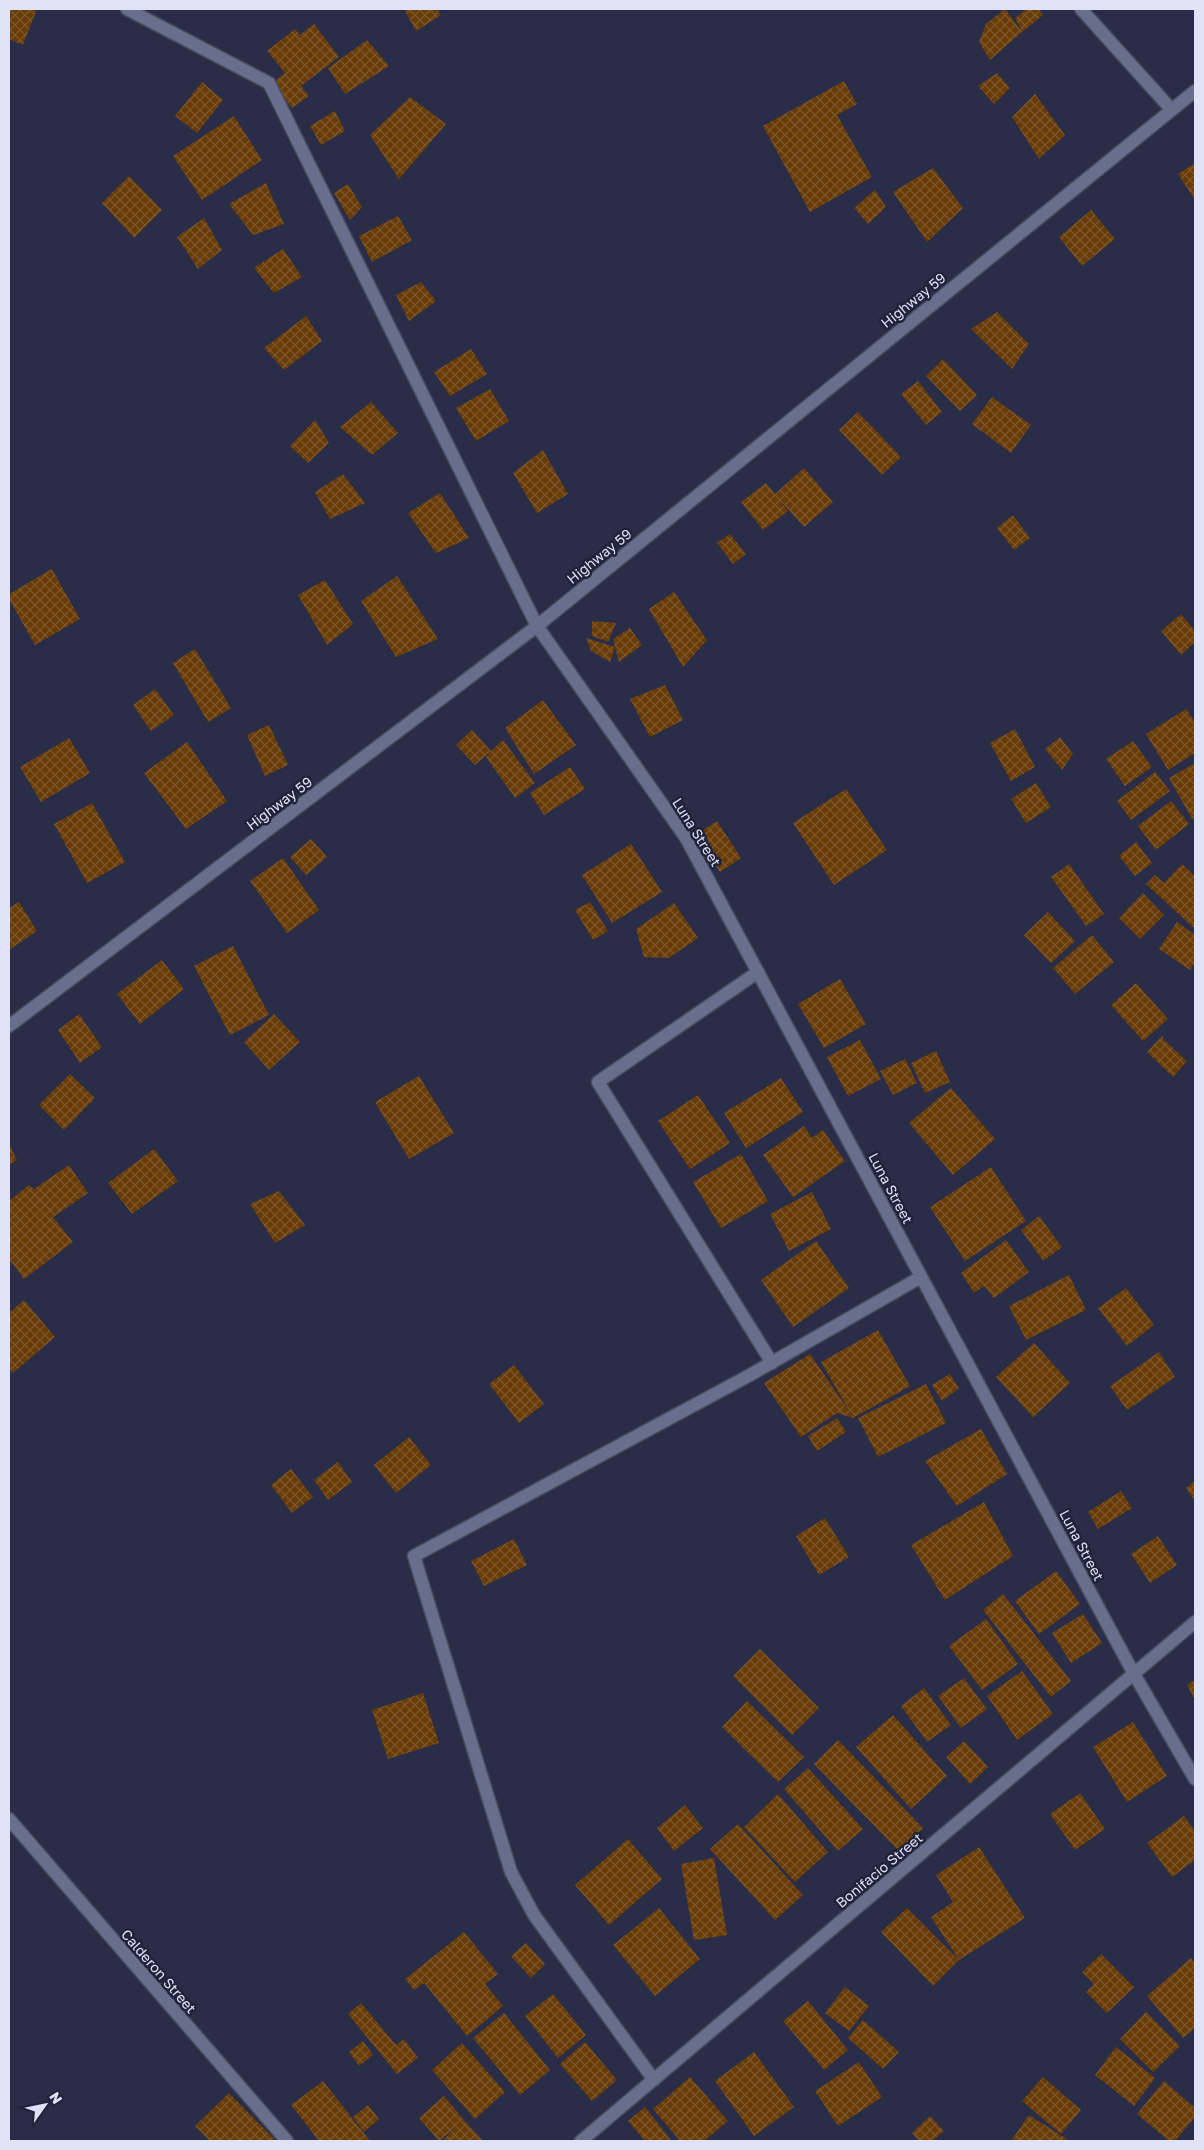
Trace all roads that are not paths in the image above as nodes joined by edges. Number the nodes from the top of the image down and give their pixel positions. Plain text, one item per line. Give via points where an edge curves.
1 (127, 9) edge
2 (1081, 9) edge
3 (1195, 91) edge
4 (1171, 109) junction
5 (537, 626) junction
6 (758, 972) junction
7 (9, 1026) edge
8 (921, 1277) junction
9 (772, 1362) junction
10 (1195, 1622) edge
11 (1134, 1674) junction
12 (1195, 1779) edge
13 (9, 1819) edge
14 (654, 2080) junction
15 (287, 2141) edge
16 (581, 2141) edge

1 - 5 street, Luna Street via 269,83
2 - 4 street
3 - 4 street, Highway 59
4 - 5 street, Highway 59
5 - 6 street, Luna Street via 686,838
5 - 7 street, Highway 59
6 - 8 street, Luna Street
6 - 9 street via 598,1082
8 - 9 street
8 - 11 street, Luna Street
9 - 14 street via 414,1556 512,1872 534,1915
10 - 11 street, Bonifacio Street
11 - 12 street, Luna Street
11 - 14 street, Bonifacio Street
13 - 15 street, Calderon Street
14 - 16 street, Bonifacio Street

